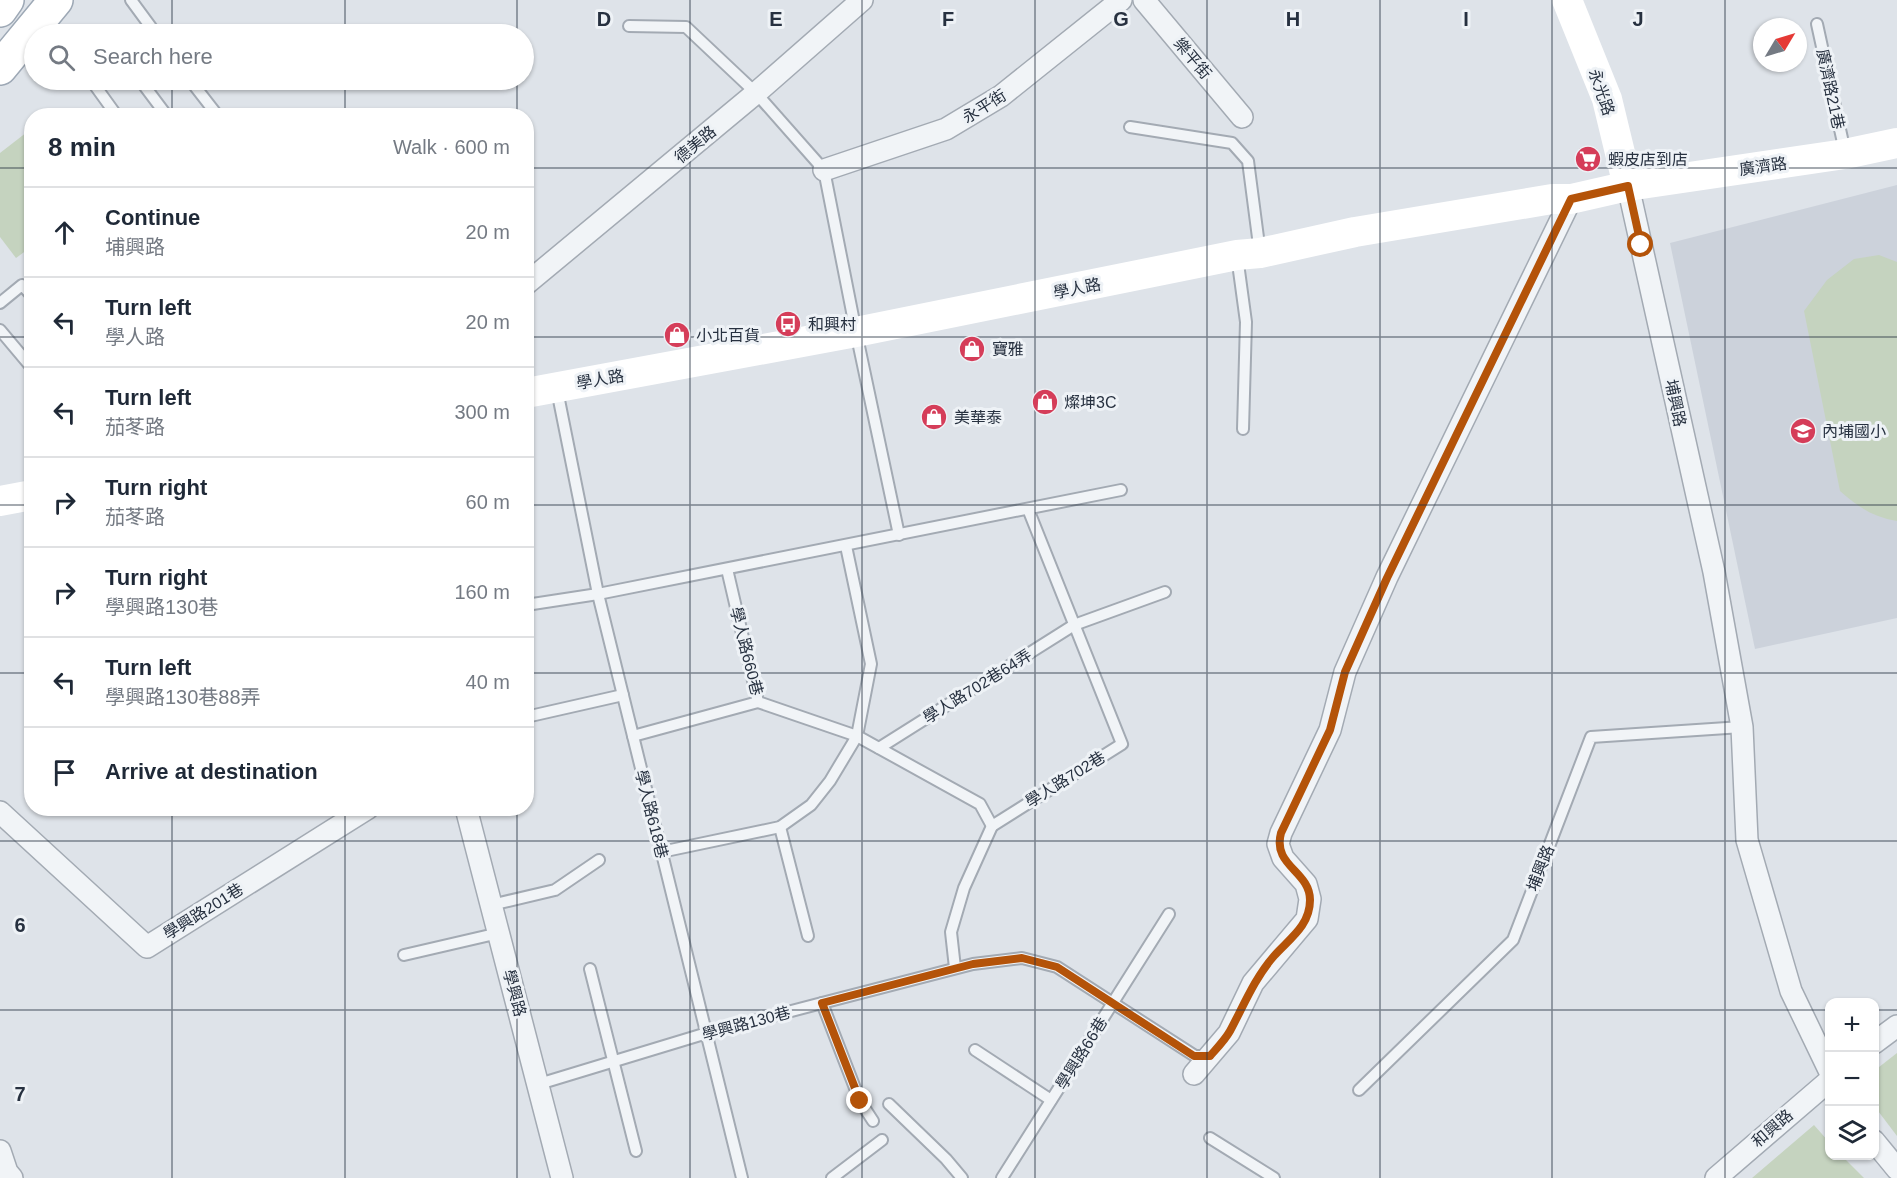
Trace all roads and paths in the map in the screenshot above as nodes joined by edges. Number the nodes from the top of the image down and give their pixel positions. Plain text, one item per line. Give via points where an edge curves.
1 (7, 0) edge
2 (56, 0) edge
3 (131, 0) edge
4 (862, 0) edge
5 (1121, 0) edge
6 (1144, 0) edge
7 (1567, 0) edge
8 (0, 9) edge
9 (36, 24) edge
10 (147, 24) edge
11 (1817, 24) dead end
12 (629, 26) dead end
13 (24, 39) edge
14 (0, 68) edge
15 (98, 90) edge
16 (148, 90) edge
17 (198, 90) edge
18 (756, 93) junction
19 (111, 108) edge
20 (161, 108) edge
21 (212, 108) edge
22 (1242, 117) dead end
23 (1130, 127) dead end
24 (1897, 142) edge
25 (1845, 154) junction
26 (824, 170) junction
27 (1628, 186) junction
28 (1571, 199) junction
29 (1249, 254) junction
30 (534, 277) edge
31 (24, 284) edge
32 (0, 303) edge
33 (0, 330) edge
34 (856, 332) junction
35 (24, 358) edge
36 (556, 387) junction
37 (534, 391) edge
38 (1243, 429) dead end
39 (1121, 490) dead end
40 (24, 496) edge
41 (0, 501) edge
42 (1028, 509) junction
43 (899, 535) junction
44 (846, 546) junction
45 (727, 569) junction
46 (1165, 592) dead end
47 (598, 594) junction
48 (534, 604) edge
49 (1074, 625) junction
50 (623, 695) junction
51 (758, 702) junction
52 (534, 715) edge
53 (1742, 726) junction
54 (633, 736) junction
55 (857, 736) junction
56 (879, 748) junction
57 (0, 812) edge
58 (355, 816) edge
59 (468, 816) edge
60 (992, 826) junction
61 (780, 827) junction
62 (661, 852) junction
63 (599, 860) dead end
64 (491, 905) junction
65 (1169, 914) dead end
66 (499, 933) junction
67 (808, 936) dead end
68 (404, 955) dead end
69 (956, 968) junction
70 (590, 969) dead end
71 (822, 1003) junction
72 (1113, 1003) junction
73 (1897, 1026) edge
74 (707, 1033) junction
75 (1879, 1040) edge
76 (975, 1050) dead end
77 (1210, 1056) junction
78 (613, 1061) junction
79 (1825, 1062) edge
80 (1194, 1074) dead end
81 (539, 1084) junction
82 (1825, 1084) edge
83 (1359, 1090) dead end
84 (1051, 1100) junction
85 (889, 1104) dead end
86 (873, 1121) dead end
87 (1210, 1138) dead end
88 (882, 1140) dead end
89 (1879, 1146) edge
90 (636, 1151) dead end
91 (0, 1152) edge
92 (1897, 1169) edge
93 (12, 1178) edge
94 (562, 1178) edge
95 (742, 1178) edge
96 (832, 1178) edge
97 (962, 1178) edge
98 (1002, 1178) edge
99 (1274, 1178) edge
100 (1716, 1178) edge

1 - 8 main road
2 - 9 main road
3 - 10 lane
4 - 18 street, 德美路
5 - 26 street, 永平街 via 1001,96 946,129
6 - 22 street, 樂平街
7 - 27 main road, 永光路 via 1607,99
11 - 25 lane, 廣濟路21巷
12 - 18 lane via 686,27
13 - 14 main road
15 - 19 lane
16 - 20 lane
17 - 21 lane
18 - 26 lane
18 - 30 street, 德美路
23 - 29 lane via 1232,142 1248,161
24 - 25 main road, 廣濟路
25 - 27 main road, 廣濟路
26 - 34 lane
27 - 28 main road, 學人路
27 - 53 street, 埔興路 via 1714,572
28 - 29 main road, 學人路 via 1355,232
28 - 77 street via 1387,578 1345,672 1330,730 1281,833 1278,844 1282,858 1306,884 1310,899 1307,919 1253,983 1229,1033
29 - 34 main road, 學人路
29 - 38 lane
31 - 32 lane
33 - 35 lane
34 - 36 main road, 學人路
34 - 43 lane
36 - 37 main road, 學人路
36 - 47 lane, 學人路618巷
39 - 42 lane
40 - 41 main road
42 - 43 lane
42 - 49 lane, 學人路702巷
43 - 44 lane
44 - 45 lane
44 - 55 lane via 871,664
45 - 47 lane
45 - 51 lane, 學人路660巷
46 - 49 lane
47 - 48 lane
47 - 50 lane, 學人路618巷
49 - 56 lane, 學人路702巷64弄
49 - 60 lane, 學人路702巷 via 1122,744
50 - 52 lane
50 - 54 lane, 學人路618巷
51 - 54 lane
51 - 55 lane, 學人路660巷
53 - 79 street, 埔興路 via 1747,840 1791,991
53 - 83 lane, 埔興路 via 1591,737 1513,940
54 - 62 lane, 學人路618巷
55 - 56 lane, 學人路660巷
55 - 61 lane via 811,805
56 - 60 lane, 學人路660巷 via 980,804
57 - 58 street, 學興路201巷 via 147,947
59 - 64 street, 學興路
60 - 69 lane via 964,888 951,932
61 - 62 lane
61 - 67 lane
62 - 74 lane, 學人路618巷
63 - 64 lane via 555,891
64 - 66 street, 學興路
65 - 72 lane, 學興路66巷
66 - 68 lane
66 - 81 street, 學興路
69 - 71 lane, 學興路130巷
69 - 72 lane, 學興路130巷 via 1022,958 1057,967
70 - 78 lane
71 - 74 lane, 學興路130巷
71 - 86 lane via 860,1101
72 - 77 lane, 學興路130巷 via 1194,1056
72 - 84 lane, 學興路66巷
73 - 75 street
74 - 78 lane, 學興路130巷
74 - 95 lane, 學人路618巷
76 - 84 lane, 學興路66巷
77 - 80 street
78 - 81 lane, 學興路130巷
78 - 90 lane
81 - 94 street, 學興路
82 - 100 street, 和興路
84 - 98 lane, 學興路66巷
85 - 97 lane
87 - 99 lane
88 - 96 lane
89 - 92 street
91 - 93 street

